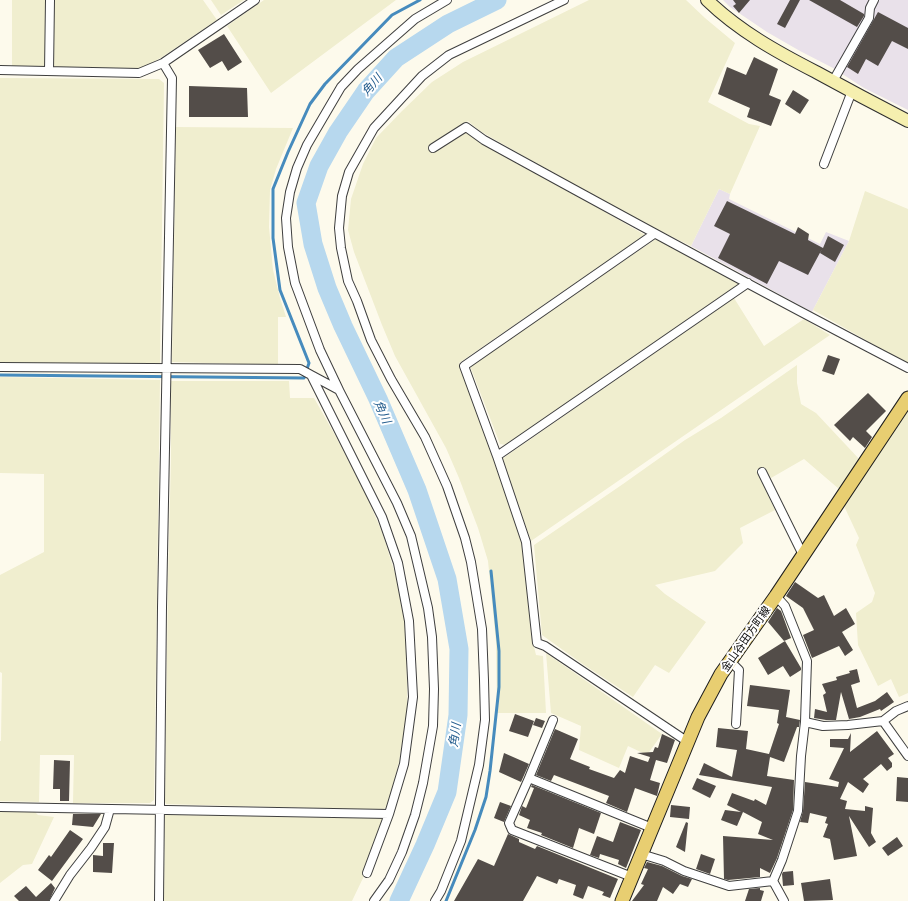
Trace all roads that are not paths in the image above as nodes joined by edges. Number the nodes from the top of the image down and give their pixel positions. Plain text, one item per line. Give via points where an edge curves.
1 (50, 0) edge
2 (255, 0) edge
3 (447, 0) edge
4 (564, 0) edge
5 (707, 0) edge
6 (874, 0) edge
7 (163, 63) junction
8 (0, 70) edge
9 (49, 71) junction
10 (833, 81) junction
11 (852, 92) junction
12 (908, 121) edge
13 (433, 148) dead end
14 (824, 164) dead end
15 (654, 234) junction
16 (748, 283) junction
17 (0, 367) edge
18 (166, 367) junction
19 (908, 368) edge
20 (311, 375) junction
21 (339, 390) junction
22 (908, 398) edge
23 (497, 456) junction
24 (762, 472) dead end
25 (803, 555) junction
26 (776, 596) junction
27 (730, 661) junction
28 (908, 706) edge
29 (553, 720) dead end
30 (883, 720) junction
31 (805, 722) junction
32 (736, 724) dead end
33 (688, 742) junction
34 (908, 756) edge
35 (529, 778) junction
36 (0, 807) edge
37 (110, 808) junction
38 (159, 810) junction
39 (390, 814) junction
40 (652, 828) junction
41 (641, 854) junction
42 (367, 873) dead end
43 (632, 877) junction
44 (773, 881) junction
45 (54, 901) edge
46 (159, 901) edge
47 (374, 901) edge
48 (435, 901) edge
49 (622, 901) edge
50 (784, 901) edge

1 - 9 street
2 - 7 street
3 - 21 street via 415,19 341,87 307,145 290,192 286,218 295,283 320,350
4 - 48 street via 449,55 422,76 374,128 349,172 342,196 339,228 348,280 371,340 425,437 447,486 468,550 482,629 485,720 479,766 461,840
5 - 10 street via 746,33
6 - 10 street via 869,18
7 - 9 street via 139,73
7 - 18 street via 172,78
8 - 9 street
10 - 11 street
11 - 12 street
11 - 14 street
13 - 15 street via 466,127 484,140
15 - 16 street
15 - 23 street via 464,366
16 - 19 street
16 - 23 street
17 - 18 street
18 - 20 street via 300,369
18 - 38 street
20 - 21 street
20 - 39 street via 382,517 398,563 409,621 412,696 404,764
21 - 47 street via 397,503 411,536 432,637 433,726 423,783 402,852 389,880
22 - 25 main road, 金山谷田方町線
23 - 33 street via 526,542 537,643
24 - 25 street
25 - 26 main road, 金山谷田方町線
26 - 27 main road, 金山谷田方町線
26 - 31 street via 785,606 807,661
27 - 32 street via 739,670
27 - 33 main road, 金山谷田方町線 via 698,717
28 - 30 street
29 - 35 street
30 - 31 street via 823,726
30 - 34 street
31 - 44 street via 798,811
33 - 40 main road, 金山谷田方町線
35 - 40 street
35 - 43 street via 509,823 512,830
36 - 37 street
37 - 38 street
37 - 45 street via 105,827
38 - 39 street
38 - 46 street
39 - 42 street
40 - 41 main road, 金山谷田方町線
41 - 43 main road, 金山谷田方町線
41 - 44 street via 729,886
43 - 49 main road, 金山谷田方町線
44 - 50 street

